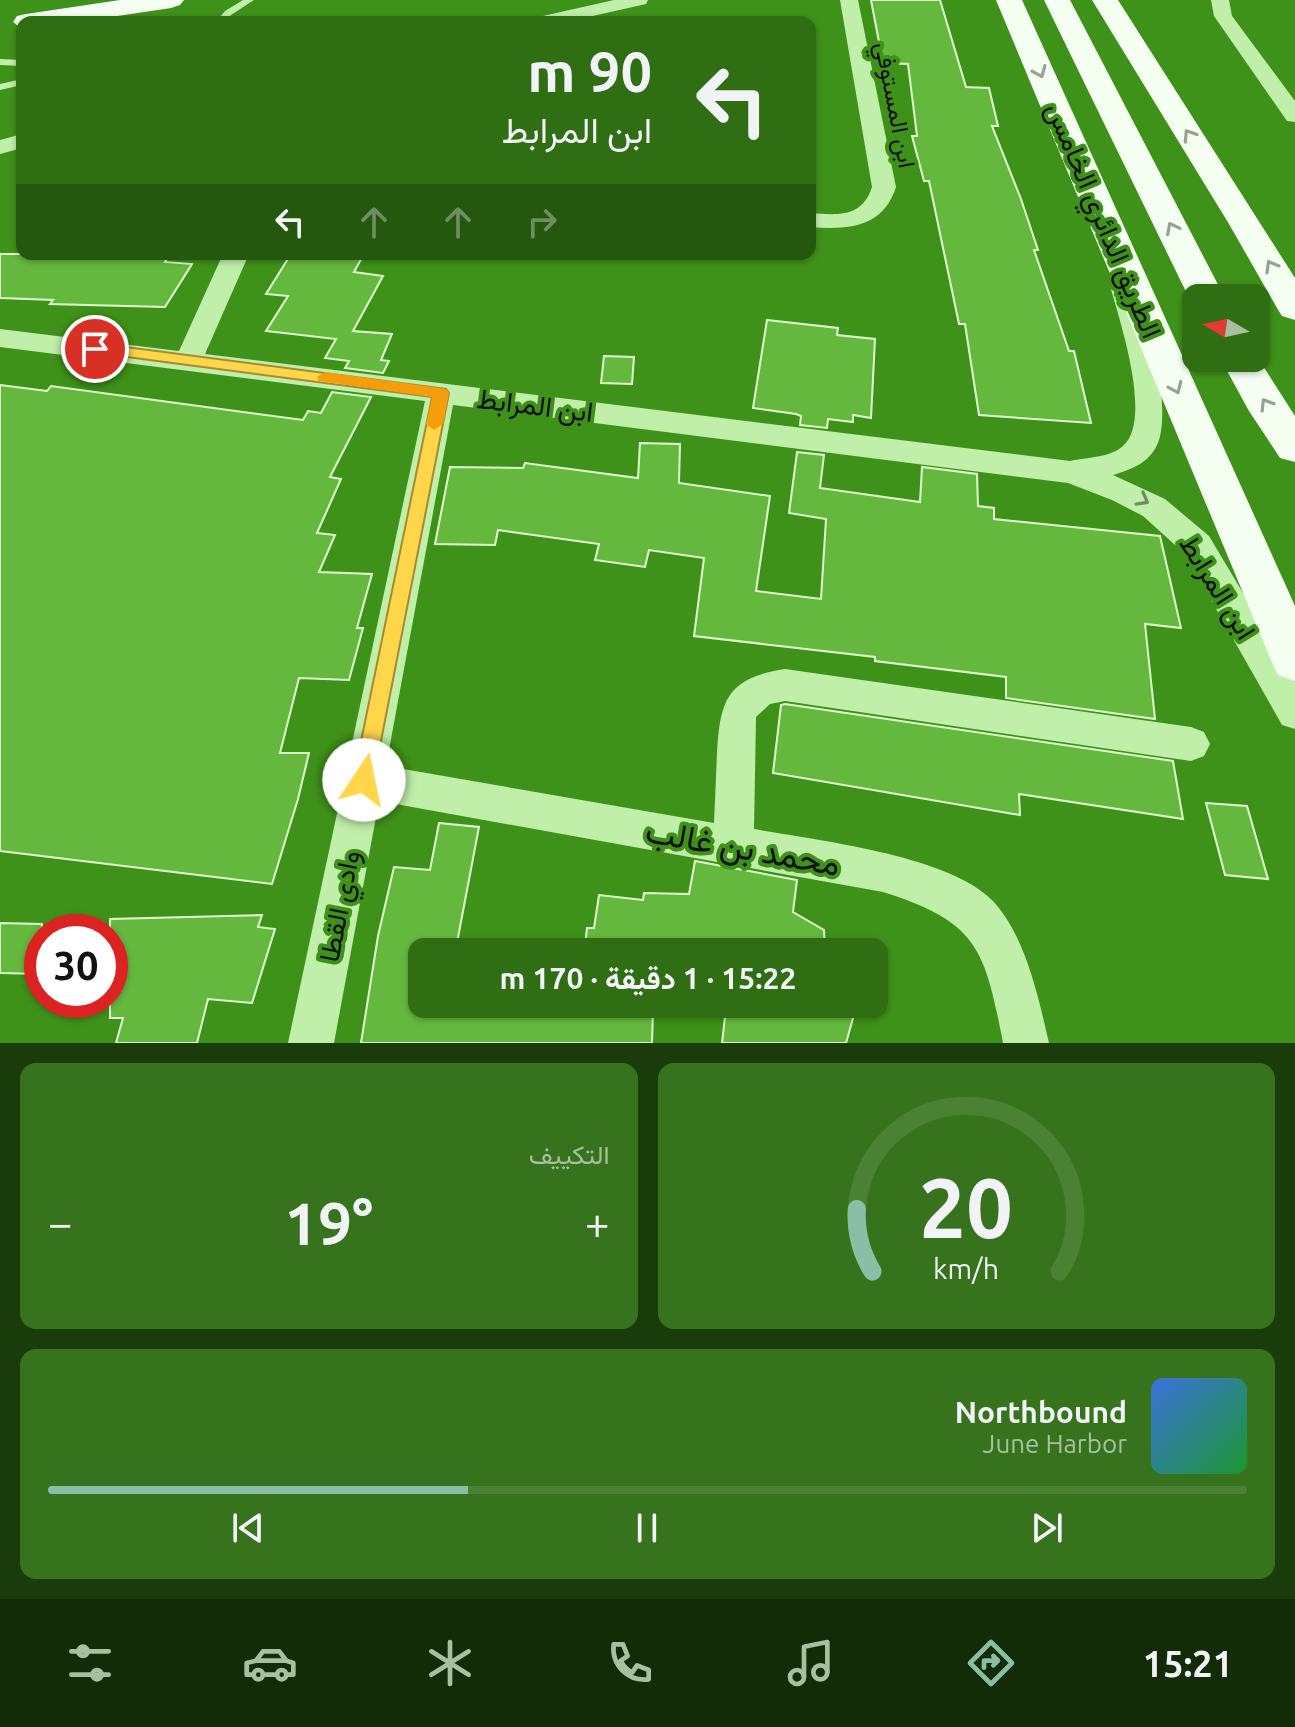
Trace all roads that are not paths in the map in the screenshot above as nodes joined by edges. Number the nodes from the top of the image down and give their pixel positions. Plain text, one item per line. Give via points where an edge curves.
1 (114, 0) edge
2 (171, 0) edge
3 (249, 0) edge
4 (639, 0) edge
5 (849, 0) edge
6 (1009, 0) edge
7 (1057, 0) edge
8 (1105, 0) edge
9 (1220, 0) edge
10 (14, 16) edge
11 (225, 16) edge
12 (602, 16) edge
13 (1295, 116) edge
14 (816, 220) edge
15 (1115, 247) junction
16 (233, 260) edge
17 (1200, 284) edge
18 (1295, 308) edge
19 (0, 338) edge
20 (189, 359) junction
21 (1247, 372) edge
22 (441, 393) junction
23 (1295, 447) edge
24 (1070, 472) junction
25 (1295, 660) edge
26 (1295, 713) edge
27 (1191, 744) dead end
28 (364, 780) junction
29 (733, 844) junction
30 (311, 1043) edge
31 (1026, 1043) edge

1 - 10 main road
2 - 10 main road
3 - 11 lane
4 - 12 street
5 - 14 street, ابن المستوفي via 884,187 881,202 869,216
6 -> 15 main road, الطريق الدائري الخامس
17 -> 7 main road
18 -> 8 main road
9 - 13 street via 1223,16
15 - 24 street, ابن المرابط via 1151,422 1147,439 1134,455
15 -> 25 main road, الطريق الدائري الخامس
16 - 20 street
19 - 20 street, ابن المرابط
20 - 22 street, ابن المرابط
23 -> 21 main road
22 - 24 street, ابن المرابط
22 - 28 street, وادي القطا
24 -> 26 street, ابن المرابط via 1135,495 1176,522 1197,545
27 - 29 street via 785,685 762,688 746,699 738,715
28 - 29 street, محمد بن غالب
28 - 30 street, وادي القطا
29 - 31 street, محمد بن غالب via 883,872 933,888 978,915 1008,971

